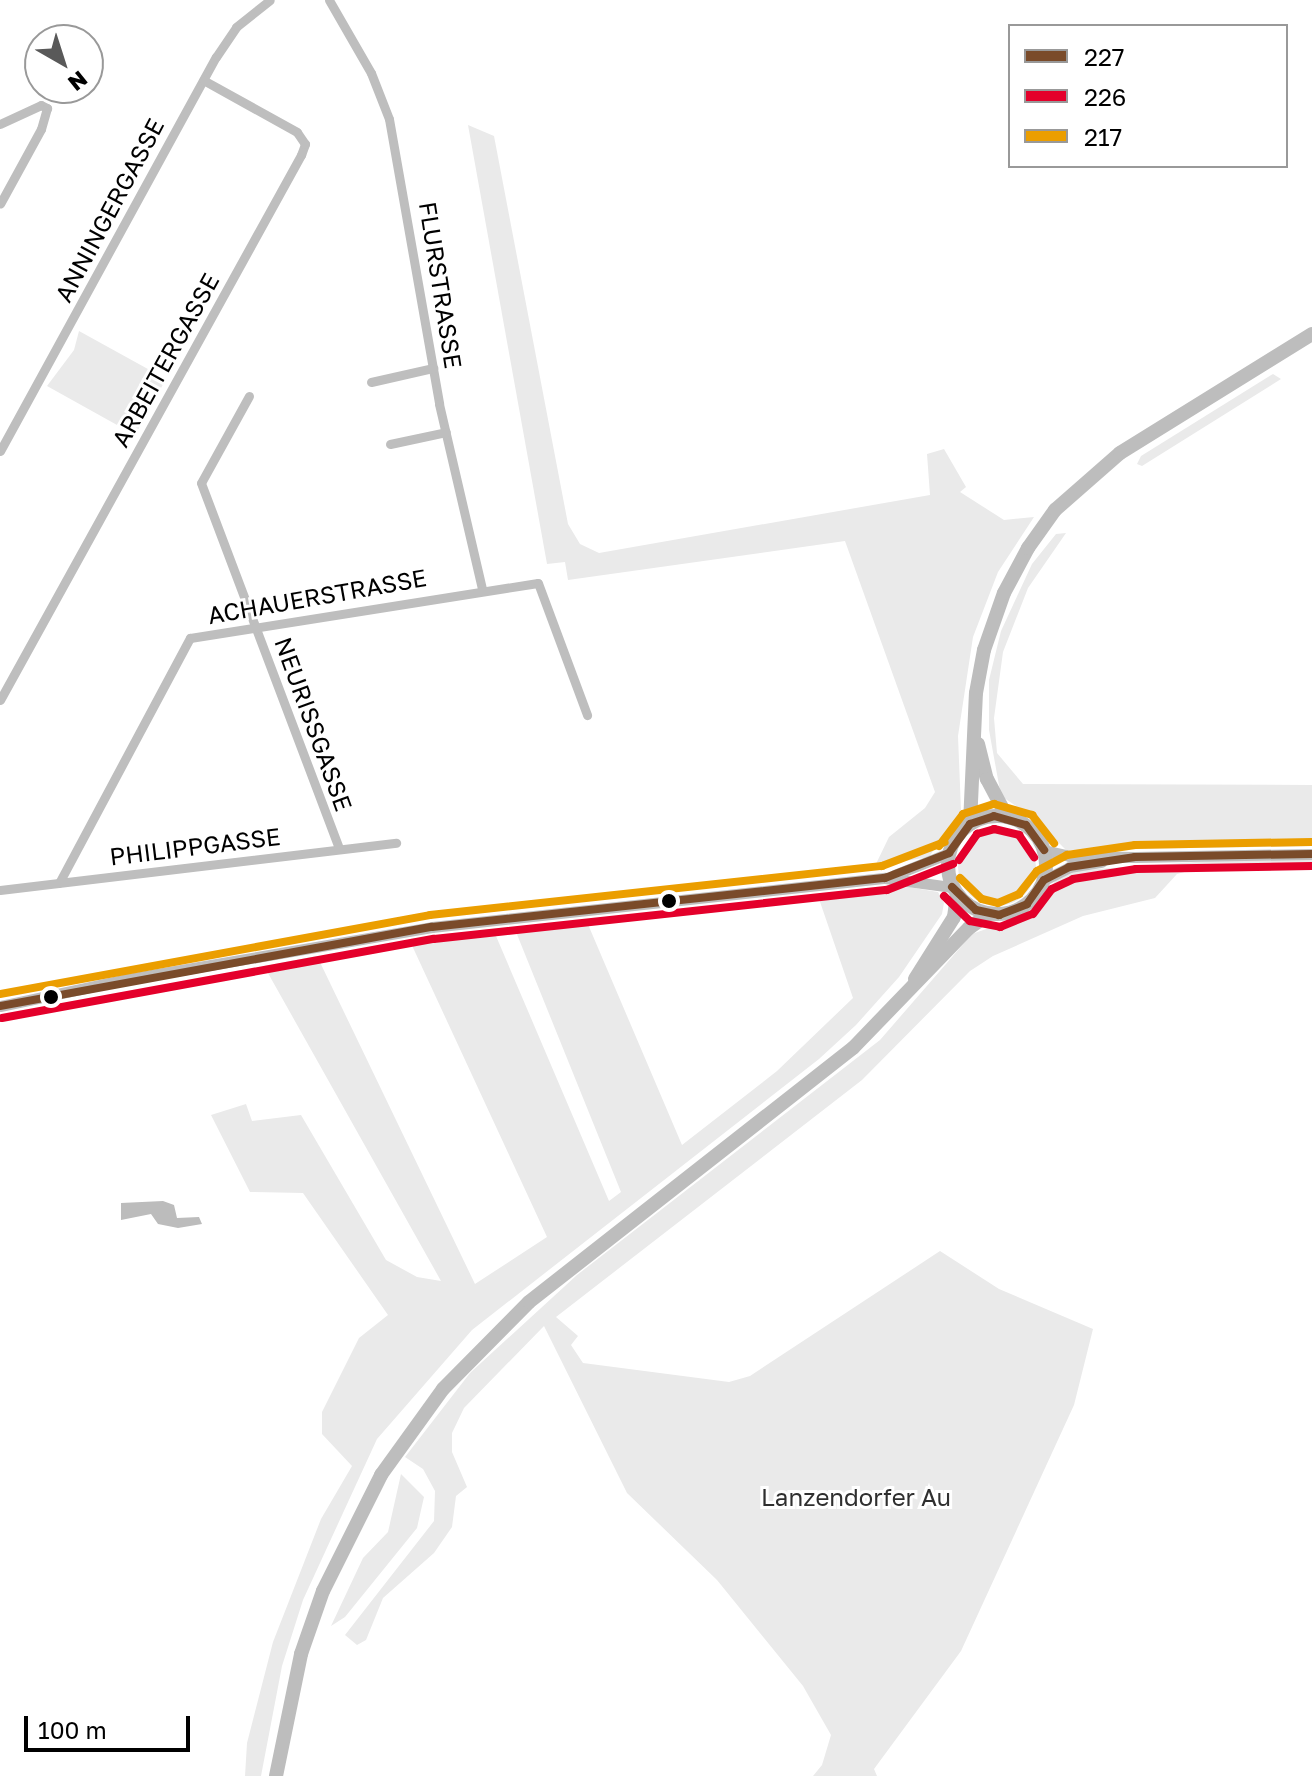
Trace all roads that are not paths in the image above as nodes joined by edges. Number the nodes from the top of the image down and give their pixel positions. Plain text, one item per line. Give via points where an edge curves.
1 (270, 0) edge
2 (329, 0) edge
3 (203, 80) junction
4 (0, 124) edge
5 (0, 204) edge
6 (1312, 334) edge
7 (433, 368) junction
8 (371, 382) dead end
9 (249, 396) dead end
10 (446, 432) junction
11 (390, 444) dead end
12 (0, 451) edge
13 (482, 589) junction
14 (256, 626) junction
15 (0, 700) edge
16 (587, 715) dead end
17 (975, 730) junction
18 (1007, 817) junction
19 (970, 824) junction
20 (396, 843) dead end
21 (339, 848) junction
22 (1044, 850) junction
23 (949, 853) junction
24 (1312, 854) edge
25 (1135, 857) junction
26 (885, 878) junction
27 (1044, 880) junction
28 (59, 883) junction
29 (0, 890) edge
30 (955, 891) junction
31 (989, 914) junction
32 (910, 989) junction
33 (0, 1006) edge
34 (276, 1776) edge

1 - 3 street, ANNINGERGASSE via 236,27
2 - 7 street, FLURSTRASSE via 365,61 389,119
3 - 12 street, ANNINGERGASSE
3 - 15 street, ARBEITERGASSE via 297,132 305,144
4 - 5 street via 41,105 47,116
6 - 17 main road via 1120,453 1055,510 1004,593 984,650
7 - 8 street
7 - 10 street, FLURSTRASSE
9 - 14 street, NEURISSGASSE via 201,483
10 - 11 street
10 - 13 street, FLURSTRASSE
13 - 14 street, ACHAUERSTRASSE
13 - 16 street, ACHAUERSTRASSE via 538,583
14 - 21 street, NEURISSGASSE
14 - 28 street, ACHAUERSTRASSE via 190,638
17 - 18 main road via 987,779
17 - 19 main road
18 - 19 main road
18 - 22 main road via 1034,832
19 - 23 main road
20 - 21 street, PHILIPPGASSE
21 - 28 street, PHILIPPGASSE
22 - 25 street via 1069,856
22 - 27 main road
23 - 26 street
23 - 30 main road
24 - 25 street
25 - 27 street via 1069,867
26 - 30 street
26 - 33 street via 432,927
27 - 31 main road via 1027,904 1009,913
28 - 29 street, PHILIPPGASSE
30 - 31 main road
30 - 32 main road via 954,917
31 - 32 main road
32 - 34 main road via 853,1048 529,1302 443,1389 381,1475 323,1591 301,1654

